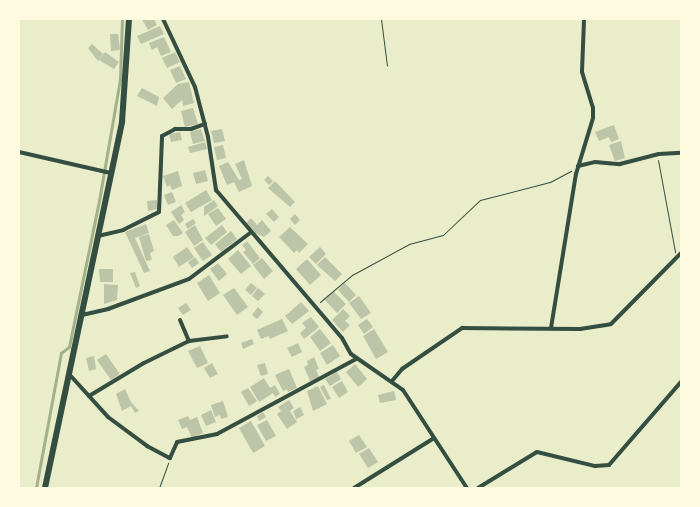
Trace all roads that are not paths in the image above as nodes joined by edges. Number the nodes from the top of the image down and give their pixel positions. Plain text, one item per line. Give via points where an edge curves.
1 (129, 19) edge
2 (163, 19) edge
3 (584, 19) edge
4 (206, 124) junction
5 (19, 152) edge
6 (681, 153) edge
7 (578, 168) junction
8 (111, 173) junction
9 (250, 233) junction
10 (98, 236) junction
11 (681, 253) edge
12 (82, 315) junction
13 (180, 320) dead end
14 (551, 328) junction
15 (227, 336) dead end
16 (189, 341) junction
17 (356, 359) junction
18 (69, 374) junction
19 (392, 381) junction
20 (681, 382) edge
21 (89, 396) junction
22 (434, 438) junction
23 (45, 488) edge
24 (354, 488) edge
25 (467, 488) edge
26 (478, 488) edge

1 - 8 main road via 126,90
2 - 4 street via 195,87
3 - 7 street via 582,72 593,114
4 - 9 street via 216,190
4 - 10 street via 191,129 175,129 162,136 159,212 123,230
5 - 8 street
6 - 7 street via 659,154 620,164 595,162
7 - 14 street
8 - 10 main road
9 - 12 street via 189,279 108,309
9 - 17 street via 316,306
10 - 12 main road
11 - 14 street via 615,322 597,328
12 - 18 main road
13 - 16 street
14 - 19 street via 456,330 402,369
15 - 16 street
16 - 21 street
17 - 19 street
17 - 21 street via 217,434 182,439 177,442 170,458 147,446 118,424
18 - 21 street
18 - 23 main road
19 - 22 street via 409,398
20 - 26 street via 609,465 596,466 537,452
22 - 24 street
22 - 25 street

